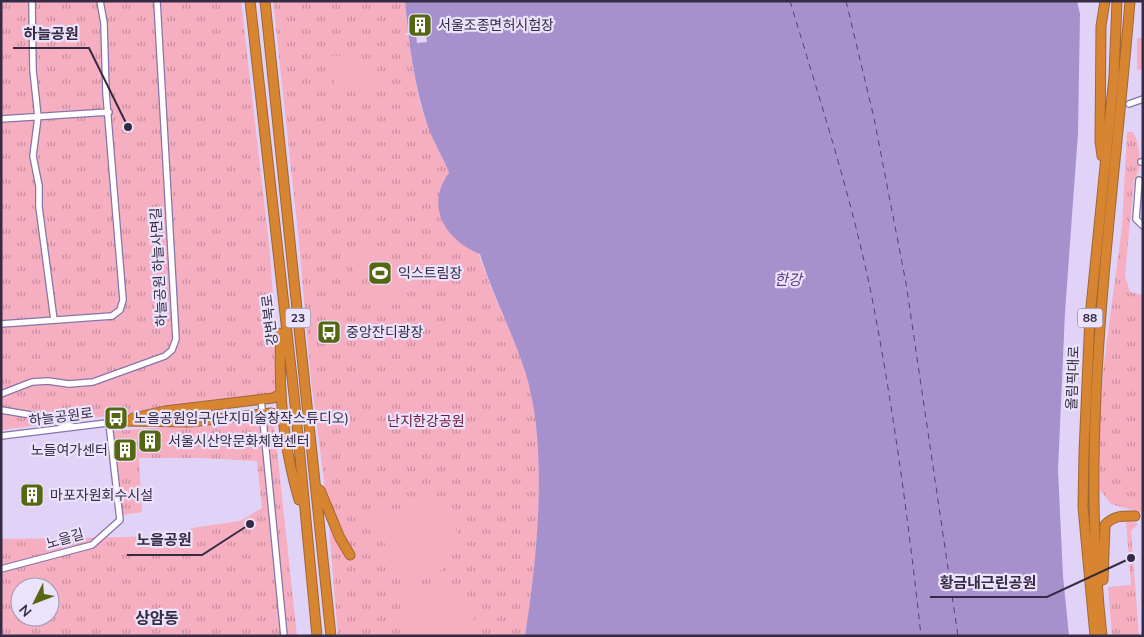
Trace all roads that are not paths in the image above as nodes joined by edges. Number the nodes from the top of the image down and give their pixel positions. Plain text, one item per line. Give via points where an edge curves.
1 (32, 1) edge
2 (100, 1) edge
3 (157, 1) edge
4 (1105, 1) edge
5 (1117, 1) edge
6 (266, 3) edge
7 (1130, 3) edge
8 (250, 4) edge
9 (1143, 99) edge
10 (1129, 104) dead end
11 (109, 112) junction
12 (38, 117) junction
13 (1, 119) edge
14 (1104, 169) junction
15 (1139, 180) dead end
16 (1143, 226) edge
17 (282, 310) junction
18 (54, 320) junction
19 (1, 324) edge
20 (1, 394) edge
21 (280, 394) junction
22 (261, 399) junction
23 (1, 410) edge
24 (163, 412) junction
25 (262, 414) junction
26 (123, 421) junction
27 (164, 422) junction
28 (283, 422) junction
29 (108, 423) junction
30 (76, 427) junction
31 (1, 436) edge
32 (315, 478) junction
33 (304, 516) junction
34 (1135, 516) dead end
35 (350, 556) dead end
36 (1, 569) edge
37 (1101, 622) junction
38 (284, 636) edge
39 (317, 636) edge
40 (332, 636) edge
41 (1095, 636) edge
42 (1102, 636) edge

1 - 12 street via 33,70
2 - 11 street
3 - 20 street, 하늘공원 하늘사면길 via 176,339 172,350 164,356 93,382 32,382
4 - 14 highway via 1100,141
5 - 14 highway, 올림픽대로 / 88 via 1114,76
6 - 32 highway, 강변북로 / 23
7 - 37 highway, 올림픽대로 / 88 via 1098,366 1094,447
8 - 17 highway, 강변북로 / 23
9 - 10 street
11 - 12 street
11 - 18 street via 123,300 120,310 112,316
12 - 13 street
12 - 18 street via 33,156
14 - 41 highway, 올림픽대로 / 88 via 1090,317 1083,507
15 - 16 street via 1136,219
17 - 21 highway
17 - 33 highway, 강변북로 / 23
18 - 19 street
21 - 22 highway
21 - 28 highway
22 - 24 highway
22 - 25 street
23 - 30 street
24 - 26 highway
24 - 27 highway
25 - 27 highway
25 - 28 highway via 278,416
25 - 38 street
26 - 27 highway
26 - 29 street, 하늘공원로
28 - 33 highway via 290,468
29 - 30 street, 하늘공원로
29 - 36 street, 노을길 via 120,520 92,545
30 - 31 street, 하늘공원로
32 - 35 highway
32 - 40 highway, 강변북로 / 23
33 - 39 highway, 강변북로 / 23
34 - 37 highway via 1114,518 1104,528
37 - 42 highway, 올림픽대로 / 88

